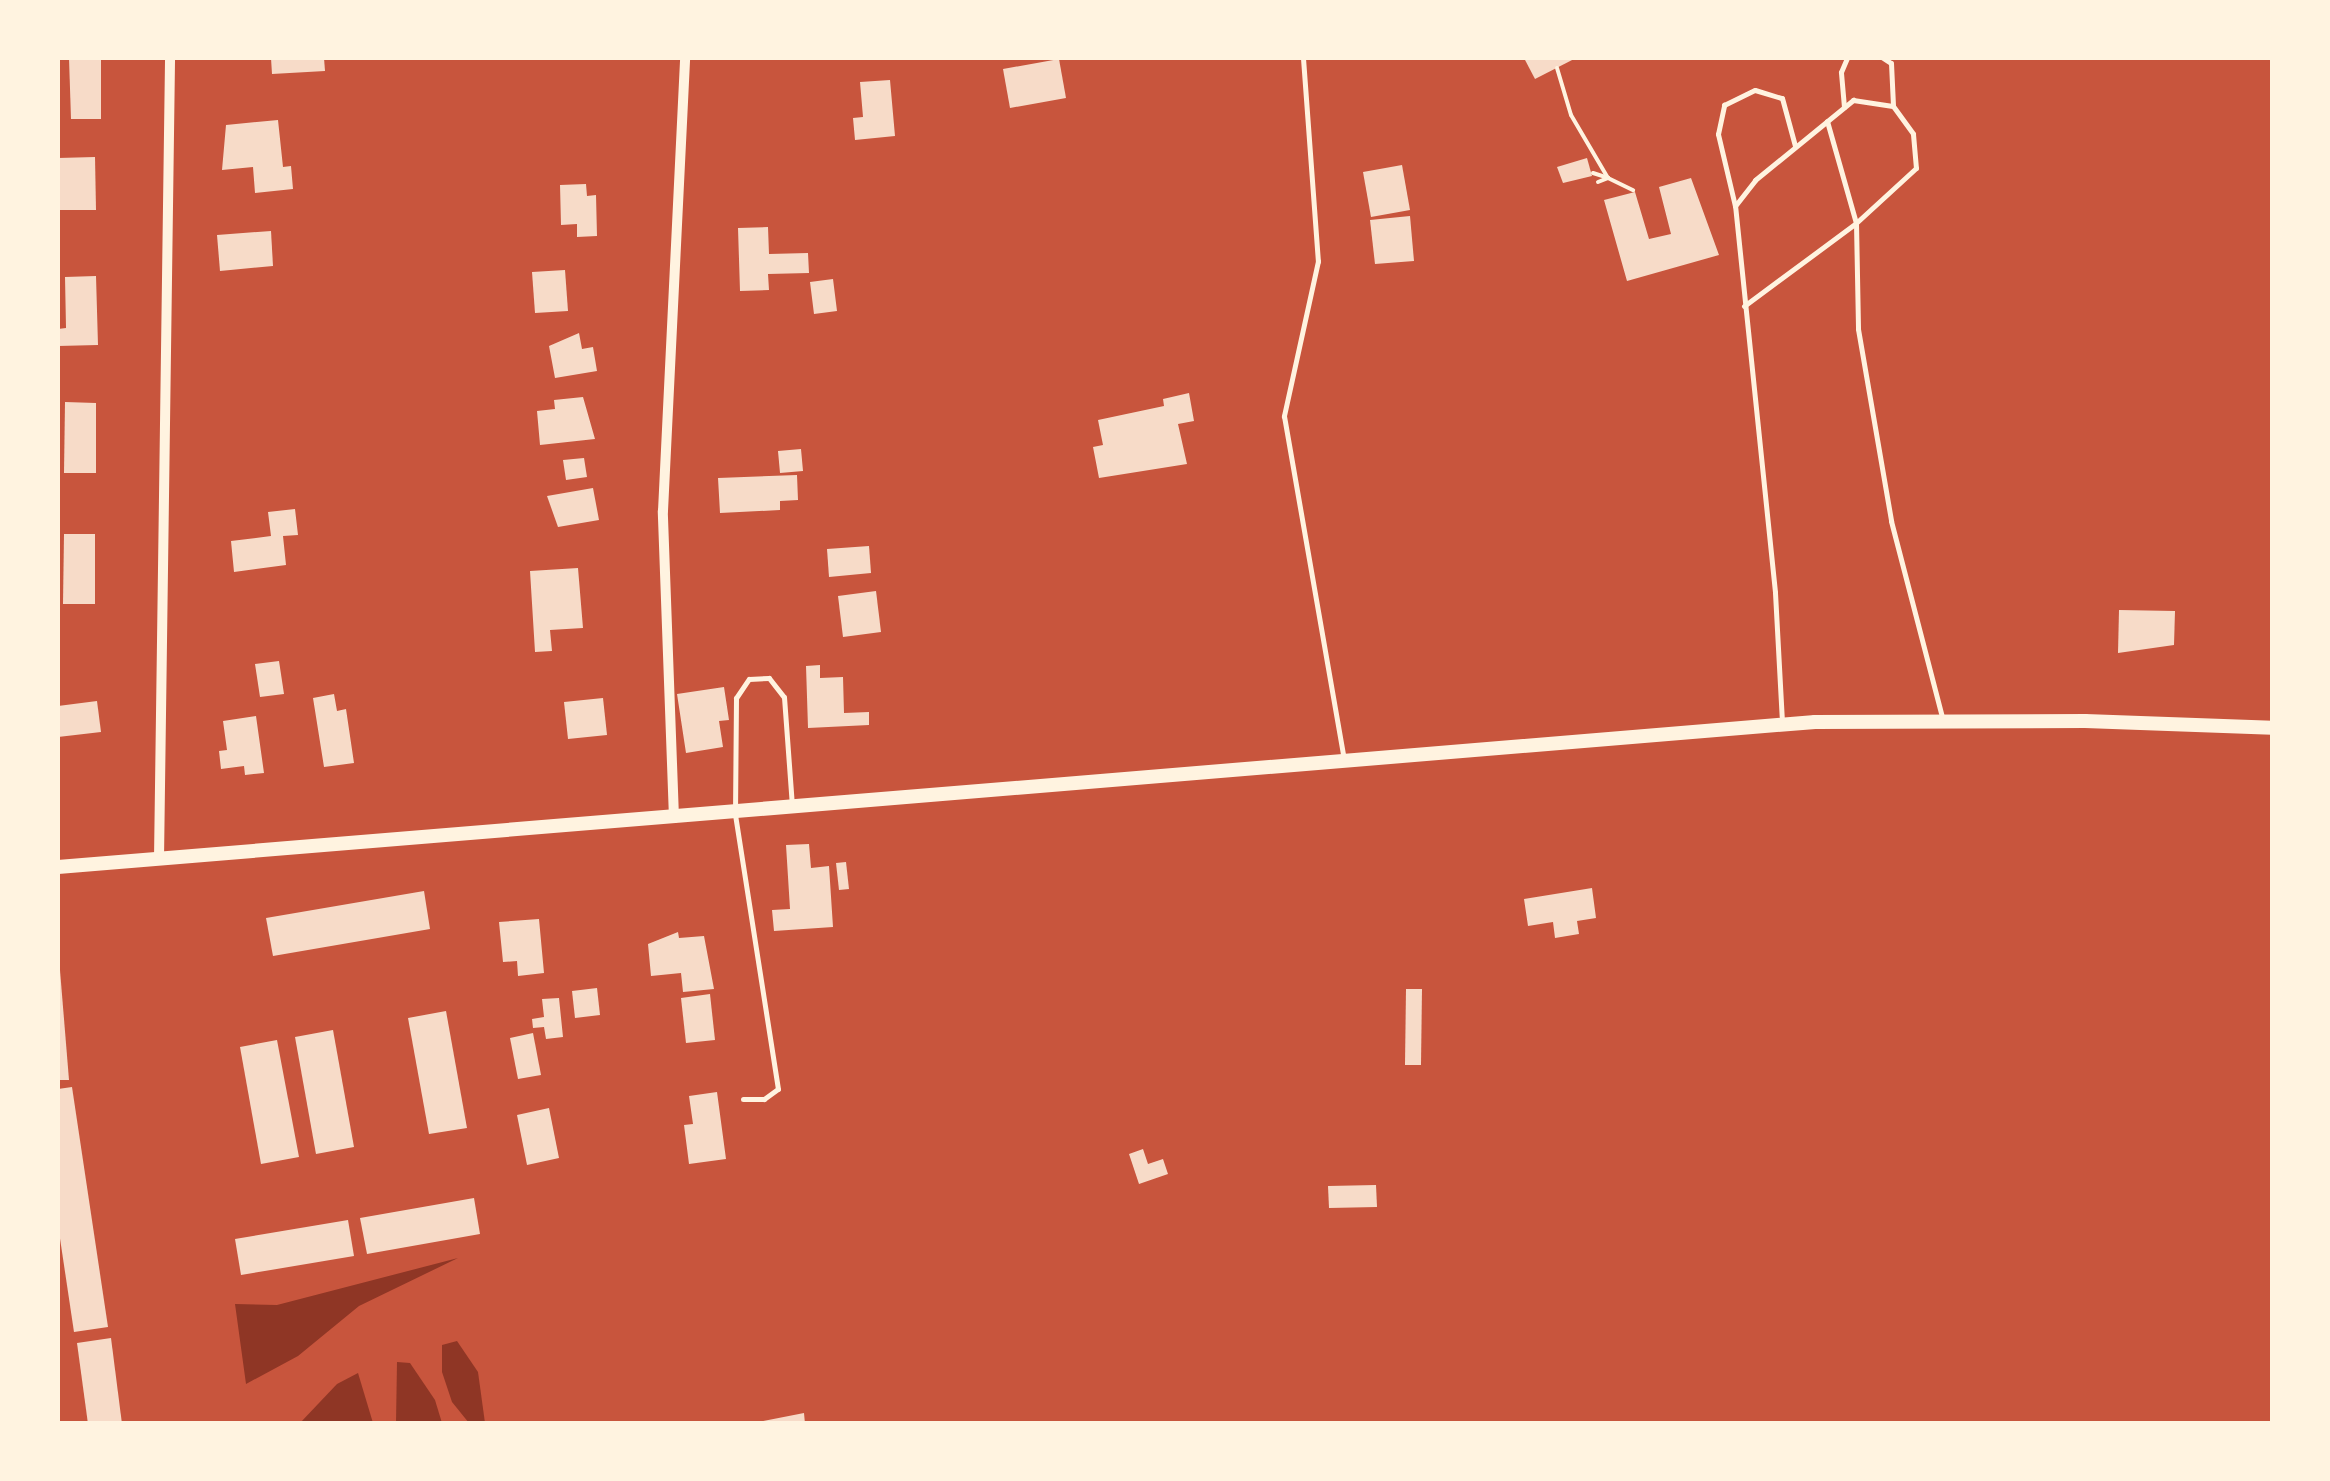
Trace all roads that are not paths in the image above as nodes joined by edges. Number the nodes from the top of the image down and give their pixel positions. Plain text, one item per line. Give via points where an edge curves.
1 (170, 58) edge
2 (685, 58) edge
3 (1303, 58) edge
4 (1847, 58) edge
5 (1883, 58) edge
6 (1893, 106) junction
7 (1844, 108) junction
8 (1826, 122) junction
9 (1796, 147) junction
10 (1735, 206) junction
11 (1856, 224) junction
12 (1744, 306) junction
13 (1943, 721) junction
14 (1782, 725) junction
15 (2272, 728) edge
16 (1345, 762) junction
17 (792, 808) junction
18 (735, 813) junction
19 (674, 818) junction
20 (159, 859) junction
21 (58, 868) edge
22 (742, 1100) dead end

1 - 20 street
2 - 19 street via 663,511
3 - 16 lane via 1318,261 1284,416
4 - 7 lane
5 - 6 lane via 1891,63
6 - 7 lane via 1853,100
6 - 11 lane via 1913,134 1916,168
7 - 8 lane
8 - 9 lane
8 - 11 lane
9 - 10 lane
9 - 10 lane via 1782,98 1755,90 1724,105 1718,134
10 - 12 lane
11 - 12 lane
11 - 13 lane via 1858,330 1891,521
12 - 14 lane via 1776,592
13 - 14 street
13 - 15 street
14 - 16 street
16 - 17 street
17 - 18 street
17 - 18 lane via 784,697 778,684 759,678 739,688 736,698
18 - 19 street
18 - 22 lane via 778,1089
19 - 20 street
20 - 21 street

